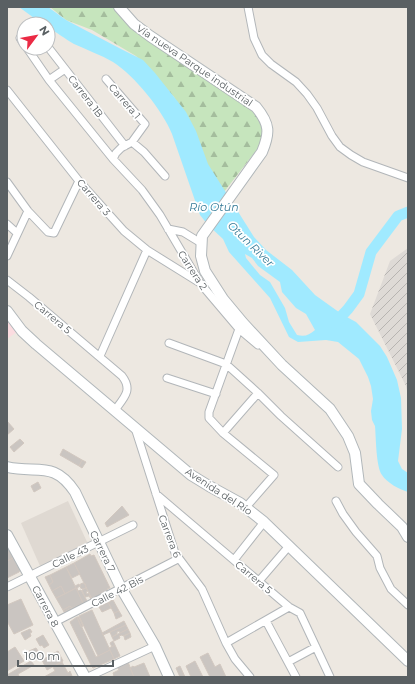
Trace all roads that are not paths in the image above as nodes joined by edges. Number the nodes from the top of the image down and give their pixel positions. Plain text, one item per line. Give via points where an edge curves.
1 (120, 7) edge
2 (248, 7) edge
3 (32, 56) edge
4 (55, 56) edge
5 (65, 69) junction
6 (106, 78) dead end
7 (49, 80) junction
8 (7, 90) edge
9 (132, 142) junction
10 (124, 146) junction
11 (113, 159) junction
12 (165, 176) dead end
13 (408, 178) edge
14 (79, 181) junction
15 (7, 182) edge
16 (28, 211) junction
17 (7, 224) edge
18 (168, 229) junction
19 (17, 233) junction
20 (202, 240) junction
21 (147, 250) junction
22 (7, 256) edge
23 (7, 280) edge
24 (200, 283) junction
25 (7, 311) edge
26 (239, 329) junction
27 (169, 343) dead end
28 (100, 356) junction
29 (226, 364) junction
30 (282, 365) junction
31 (167, 378) dead end
32 (258, 393) junction
33 (216, 394) junction
34 (115, 410) junction
35 (134, 426) junction
36 (223, 433) junction
37 (7, 467) edge
38 (338, 468) dead end
39 (156, 494) junction
40 (336, 501) dead end
41 (246, 507) junction
42 (264, 522) junction
43 (133, 525) dead end
44 (7, 535) edge
45 (408, 537) edge
46 (99, 542) junction
47 (289, 546) junction
48 (178, 559) junction
49 (234, 560) junction
50 (30, 575) junction
51 (259, 582) junction
52 (7, 587) edge
53 (121, 588) junction
54 (408, 605) edge
55 (289, 607) junction
56 (57, 621) junction
57 (266, 621) junction
58 (226, 643) junction
59 (155, 646) junction
60 (316, 647) junction
61 (408, 661) edge
62 (288, 662) junction
63 (85, 677) edge
64 (88, 677) edge
65 (169, 677) edge
66 (250, 677) edge
67 (296, 677) edge
68 (330, 677) edge

1 - 20 main road, Vía nueva Parque industrial via 134,24 256,108 264,118 268,139 262,152
2 - 13 street via 254,38 262,55 307,94 340,146 363,162
3 - 7 street, Carrera 2
4 - 5 street, Carrera 1B
5 - 7 street
5 - 10 street, Carrera 1B
6 - 9 street, Carrera 1 via 145,124
7 - 11 street, Carrera 2
8 - 14 street, Carrera 3
9 - 10 street
9 - 12 street
10 - 11 street
11 - 18 street, Carrera 2 via 142,190
14 - 16 street via 54,233 48,232
14 - 21 street, Carrera 3 via 124,231
15 - 16 street
16 - 19 street
17 - 19 street
18 - 20 street
18 - 24 street, Carrera 2
19 - 22 street
20 - 30 main road via 201,256 205,271 243,323
21 - 24 street, Carrera 3
21 - 28 street
23 - 28 street, Carrera 5
24 - 26 street, Carrera 2
25 - 34 main road, Avenida del Río via 28,336
26 - 29 street
26 - 30 street, Carrera 2
27 - 29 street
28 - 34 street, Carrera 5 via 122,376 128,386 125,396
29 - 32 street
29 - 33 street
30 - 45 main road, Carrera 2 via 330,409 348,436 355,453 359,484 402,527
31 - 33 street
32 - 36 street
32 - 38 street
33 - 36 street via 209,418
34 - 35 main road, Avenida del Río
35 - 39 street, Carrera 6
35 - 41 main road, Avenida del Río via 191,475
36 - 41 street via 274,475
37 - 46 main road, Carrera 7 via 47,470 65,478
39 - 48 street, Carrera 6
39 - 49 street, Carrera 5
40 - 54 street via 356,532 377,556 391,589
41 - 42 main road, Avenida del Río
42 - 47 main road, Avenida del Río
42 - 49 street
43 - 46 street, Calle 43
44 - 50 main road, Carrera 8
46 - 50 street, Calle 43
46 - 53 main road, Carrera 7
47 - 51 street
47 - 61 main road, Avenida del Río
48 - 53 street, Calle 42 Bis
48 - 58 street, Carrera 6 via 202,589
49 - 51 street, Carrera 5
50 - 52 street, Calle 43
50 - 56 main road, Carrera 8
51 - 55 street, Carrera 5
53 - 56 street, Calle 42 Bis
53 - 59 main road, Carrera 7
55 - 57 street
55 - 60 street, Carrera 5 via 300,613
56 - 63 main road, Carrera 8
57 - 58 street
57 - 62 street
58 - 66 street, Carrera 6
59 - 64 street
59 - 65 main road, Carrera 7
60 - 62 street
60 - 68 street, Carrera 5
62 - 67 street

